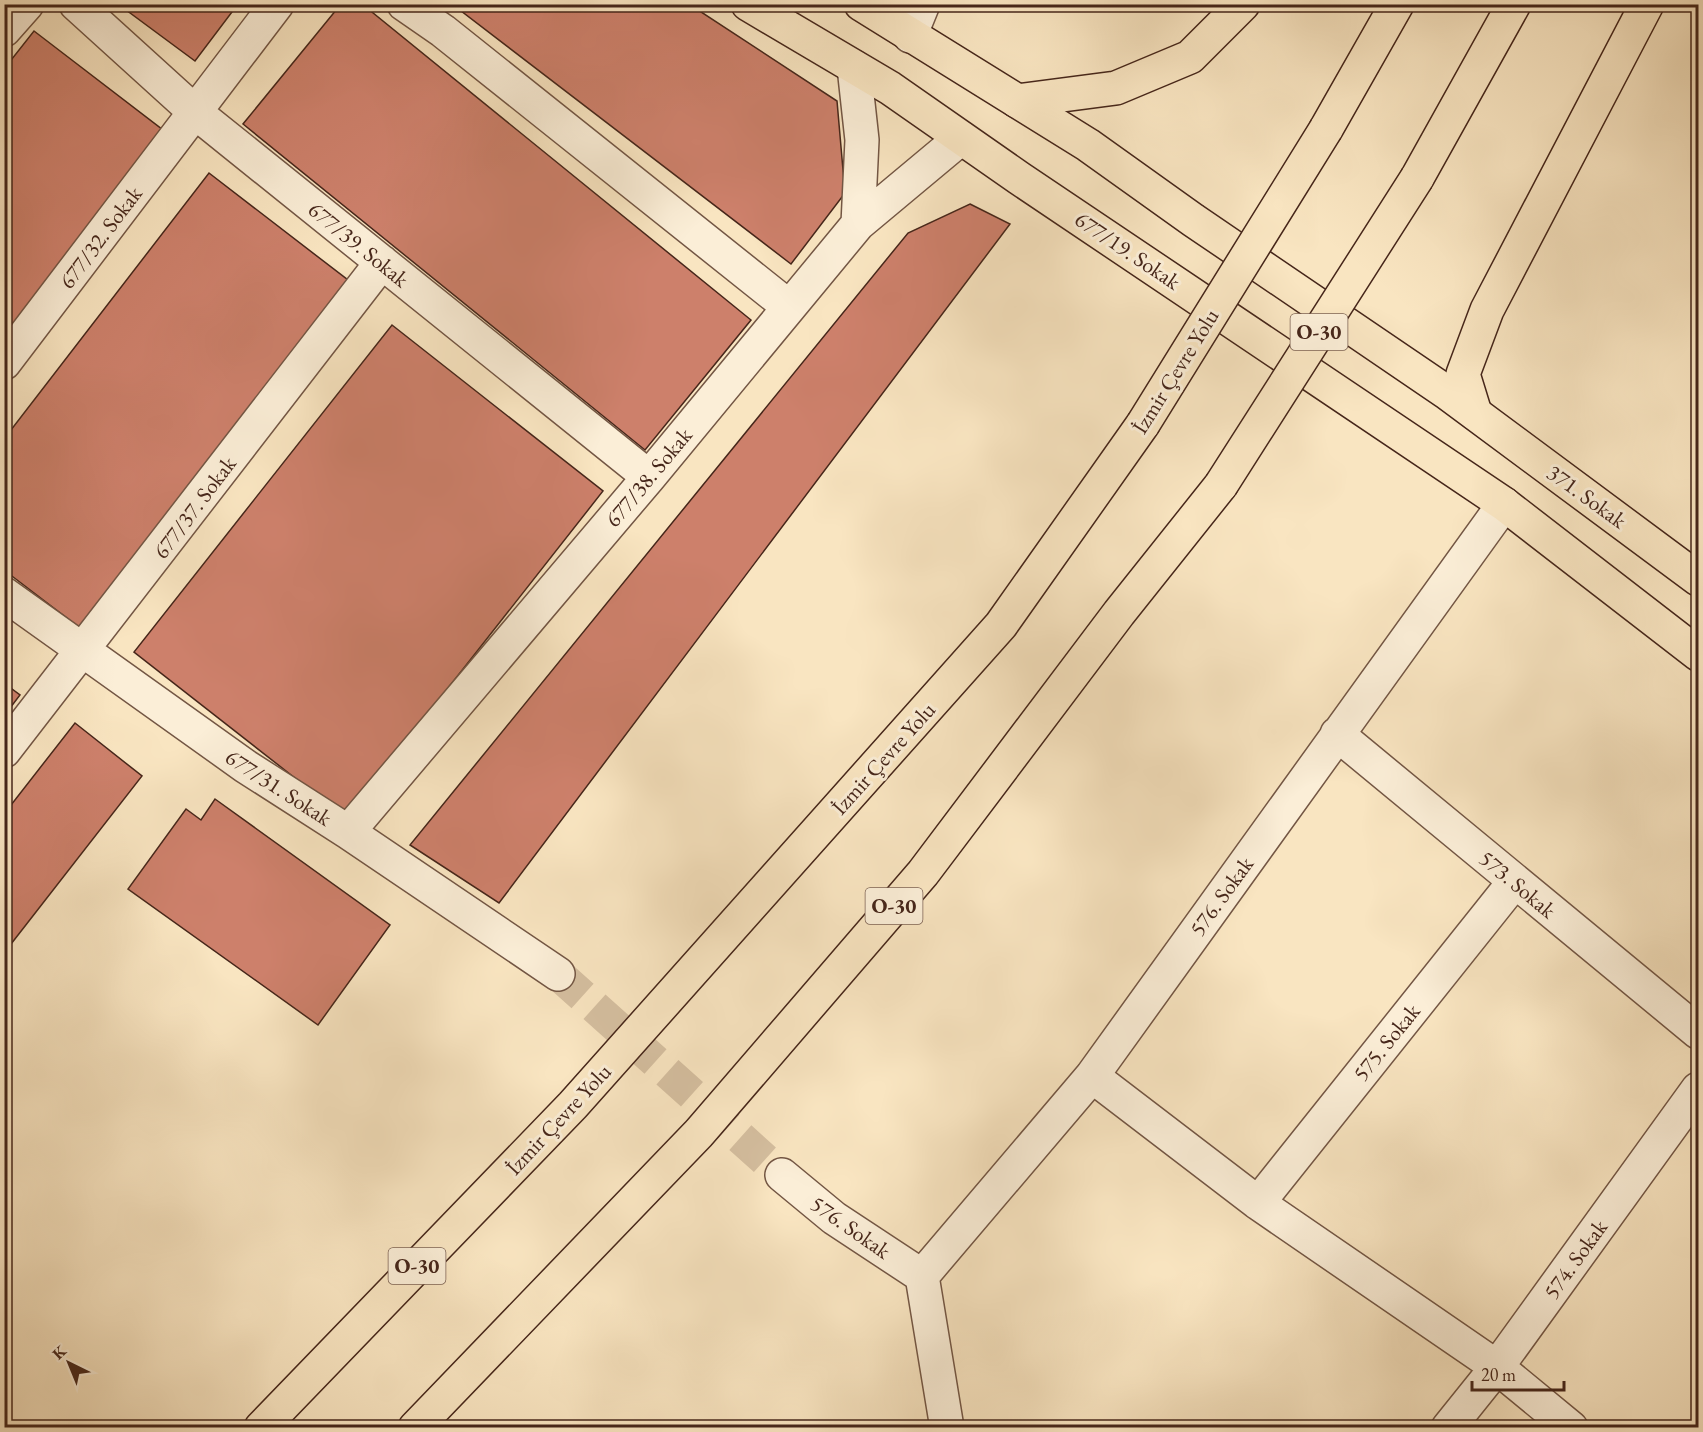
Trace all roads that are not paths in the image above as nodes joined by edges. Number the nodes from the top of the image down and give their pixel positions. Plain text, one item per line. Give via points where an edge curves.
1 (27, 4) edge
2 (76, 4) edge
3 (277, 4) edge
4 (404, 4) edge
5 (748, 4) edge
6 (861, 4) edge
7 (923, 4) edge
8 (1243, 4) edge
9 (1397, 4) edge
10 (1514, 4) edge
11 (1647, 4) edge
12 (4, 30) edge
13 (910, 36) junction
14 (854, 67) junction
15 (1017, 101) junction
16 (195, 112) junction
17 (961, 138) junction
18 (858, 224) junction
19 (382, 262) junction
20 (789, 307) junction
21 (4, 363) edge
22 (1474, 413) junction
23 (649, 477) junction
24 (1504, 504) junction
25 (1698, 579) edge
26 (4, 594) edge
27 (84, 651) junction
28 (1698, 654) edge
29 (1337, 734) junction
30 (4, 751) edge
31 (348, 832) junction
32 (1515, 881) junction
33 (558, 974) tunnel mouth
34 (1698, 1032) edge
35 (1092, 1076) junction
36 (1698, 1089) edge
37 (782, 1175) tunnel mouth
38 (1258, 1203) junction
39 (922, 1276) junction
40 (536, 1301) junction
41 (1497, 1367) junction
42 (261, 1428) edge
43 (415, 1428) edge
44 (442, 1428) edge
45 (947, 1428) edge
46 (1448, 1428) edge
47 (1571, 1428) edge

1 - 12 street
2 - 16 street, 677/39. Sokak
3 - 16 street, 677/32. Sokak
4 - 20 street
5 - 14 main road, 677/19. Sokak
6 - 13 main road
7 - 13 street
8 - 15 main road via 1190,57 1116,88
9 - 42 main road, İzmir Çevre Yolu / O-30, bridge via 1326,129 1143,424 1001,626 573,1105
10 - 40 main road, O-30, bridge via 1417,178 1221,485 923,873 699,1133
11 - 22 main road via 1487,310 1463,374
13 - 15 main road
14 - 17 main road, 677/19. Sokak
14 - 18 street via 862,140
15 - 22 main road via 1088,145
16 - 19 street, 677/39. Sokak
16 - 21 street, 677/32. Sokak
17 - 18 street, 677/38. Sokak
17 - 24 main road, 677/19. Sokak
18 - 20 street, 677/38. Sokak
19 - 23 street, 677/39. Sokak
19 - 27 street, 677/37. Sokak
20 - 23 street, 677/38. Sokak
22 - 25 main road, 371. Sokak
23 - 31 street, 677/38. Sokak
24 - 28 main road
24 - 29 street, 576. Sokak
26 - 27 street, 677/31. Sokak
27 - 30 street, 677/37. Sokak
27 - 31 street, 677/31. Sokak via 245,766
29 - 32 street, 573. Sokak
29 - 35 street, 576. Sokak
31 - 33 street, 677/31. Sokak
32 - 34 street, 573. Sokak
32 - 38 street, 575. Sokak
35 - 38 street
35 - 39 street, 576. Sokak
36 - 41 street, 574. Sokak
37 - 39 street, 576. Sokak via 834,1218
38 - 41 street
39 - 45 street
40 - 43 main road, O-30
40 - 44 main road
41 - 46 street, 574. Sokak
41 - 47 street

